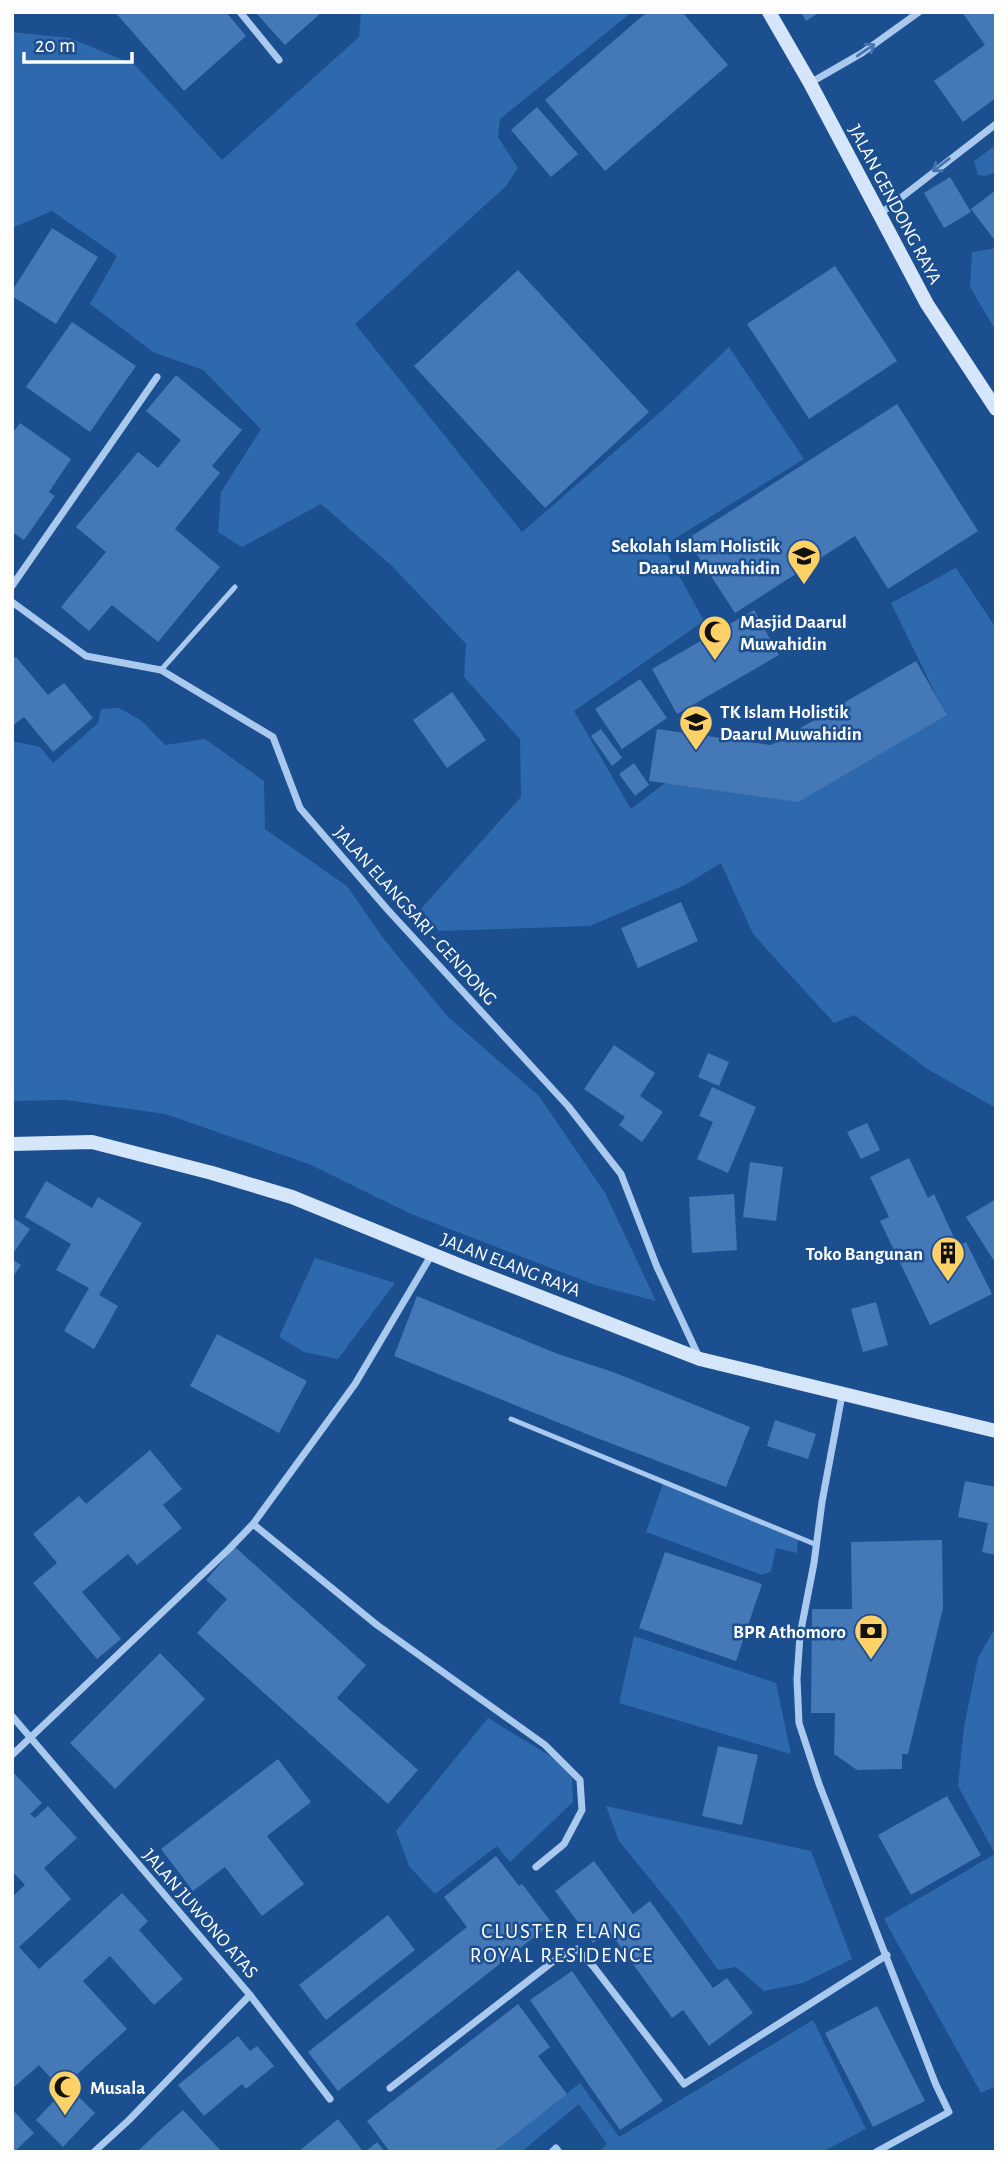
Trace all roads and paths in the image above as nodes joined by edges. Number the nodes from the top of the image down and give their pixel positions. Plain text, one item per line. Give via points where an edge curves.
1 (240, 12) edge
2 (769, 12) edge
3 (919, 12) edge
4 (279, 60) dead end
5 (810, 83) junction
6 (996, 124) edge
7 (880, 214) junction
8 (157, 377) dead end
9 (996, 409) edge
10 (12, 586) edge
11 (235, 587) dead end
12 (12, 602) edge
13 (161, 670) junction
14 (12, 1144) edge
15 (432, 1254) junction
16 (700, 1359) junction
17 (842, 1395) junction
18 (511, 1419) dead end
19 (996, 1431) edge
20 (253, 1524) junction
21 (817, 1545) junction
22 (12, 1716) edge
23 (31, 1739) junction
24 (12, 1755) edge
25 (536, 1867) dead end
26 (887, 1955) junction
27 (250, 1994) junction
28 (390, 2088) dead end
29 (330, 2099) dead end
30 (94, 2152) edge
31 (552, 2152) edge
32 (559, 2152) edge
33 (876, 2152) edge

1 - 4 street
2 - 5 main road, JALAN GENDONG RAYA
5 -> 3 street
5 - 7 main road, JALAN GENDONG RAYA
6 -> 7 street
7 - 9 main road, JALAN GENDONG RAYA via 927,304
8 - 10 street
11 - 13 lane
12 - 13 street, JALAN ELANGSARI - GENDONG via 86,656
13 - 16 street, JALAN ELANGSARI - GENDONG via 274,737 300,808 568,1106 621,1174 657,1268
14 - 15 main road, JALAN ELANG RAYA via 92,1142 161,1159 292,1196
15 - 16 main road, JALAN ELANG RAYA
15 - 20 street via 355,1384
16 - 17 main road, JALAN ELANG RAYA
17 - 19 main road, JALAN ELANG RAYA
17 - 21 street
18 - 21 lane
20 - 23 street
20 - 25 street via 377,1625 545,1745 580,1780 582,1810 564,1844
21 - 26 street via 800,1635 800,1723 819,1784
22 - 23 street, JALAN JUWONO ATAS
23 - 24 street
23 - 27 street, JALAN JUWONO ATAS
26 - 28 street via 684,2084 577,1949 555,1960
26 - 33 street via 949,2112
27 - 29 street
27 - 30 street, JALAN JUWONO ATAS
31 - 32 street via 556,2148

